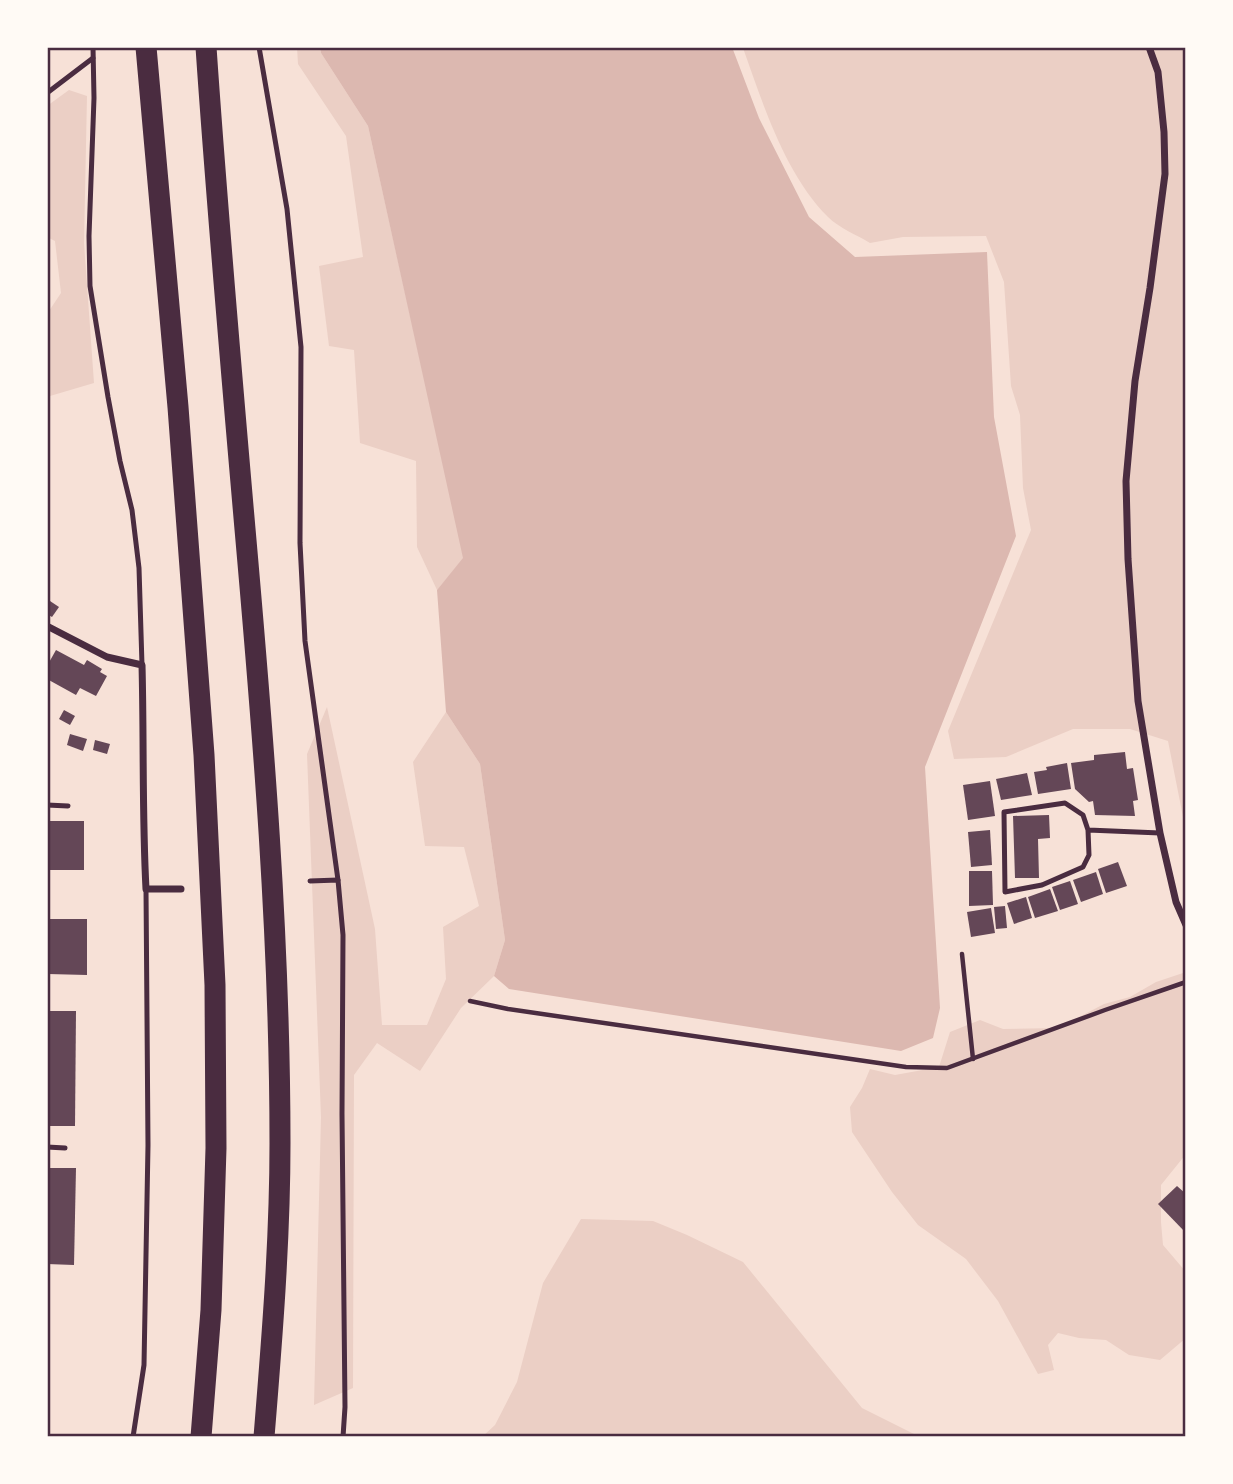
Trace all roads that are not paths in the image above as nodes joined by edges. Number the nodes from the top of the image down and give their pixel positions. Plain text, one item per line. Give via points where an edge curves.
1 (93, 47) edge
2 (146, 47) edge
3 (206, 47) edge
4 (259, 47) edge
5 (1149, 47) edge
6 (93, 58) junction
7 (47, 93) edge
8 (47, 626) edge
9 (142, 665) junction
10 (47, 805) edge
11 (68, 806) dead end
12 (1088, 830) junction
13 (1160, 833) junction
14 (338, 880) junction
15 (310, 881) dead end
16 (146, 889) junction
17 (181, 889) dead end
18 (1186, 925) edge
19 (47, 1147) edge
20 (65, 1147) dead end
21 (133, 1437) edge
22 (201, 1437) edge
23 (264, 1437) edge
24 (343, 1437) edge

1 - 6 lane
2 - 22 highway via 204,755 215,985 216,1162
3 - 23 highway via 264,753 278,984 280,1146
4 - 14 lane via 287,209 301,347 300,542 305,641
5 - 13 street via 1158,72 1164,174 1126,481 1138,701
6 - 7 lane
6 - 9 lane via 90,286 132,510
8 - 9 street via 107,657
9 - 16 street
10 - 11 lane
12 - 12 lane via 1089,855 1083,867 1042,885 1005,892 1004,812 1065,803 1083,815
12 - 13 lane
13 - 18 street
14 - 15 lane
14 - 24 lane via 343,936
16 - 17 street
16 - 21 lane via 144,1365
19 - 20 lane

